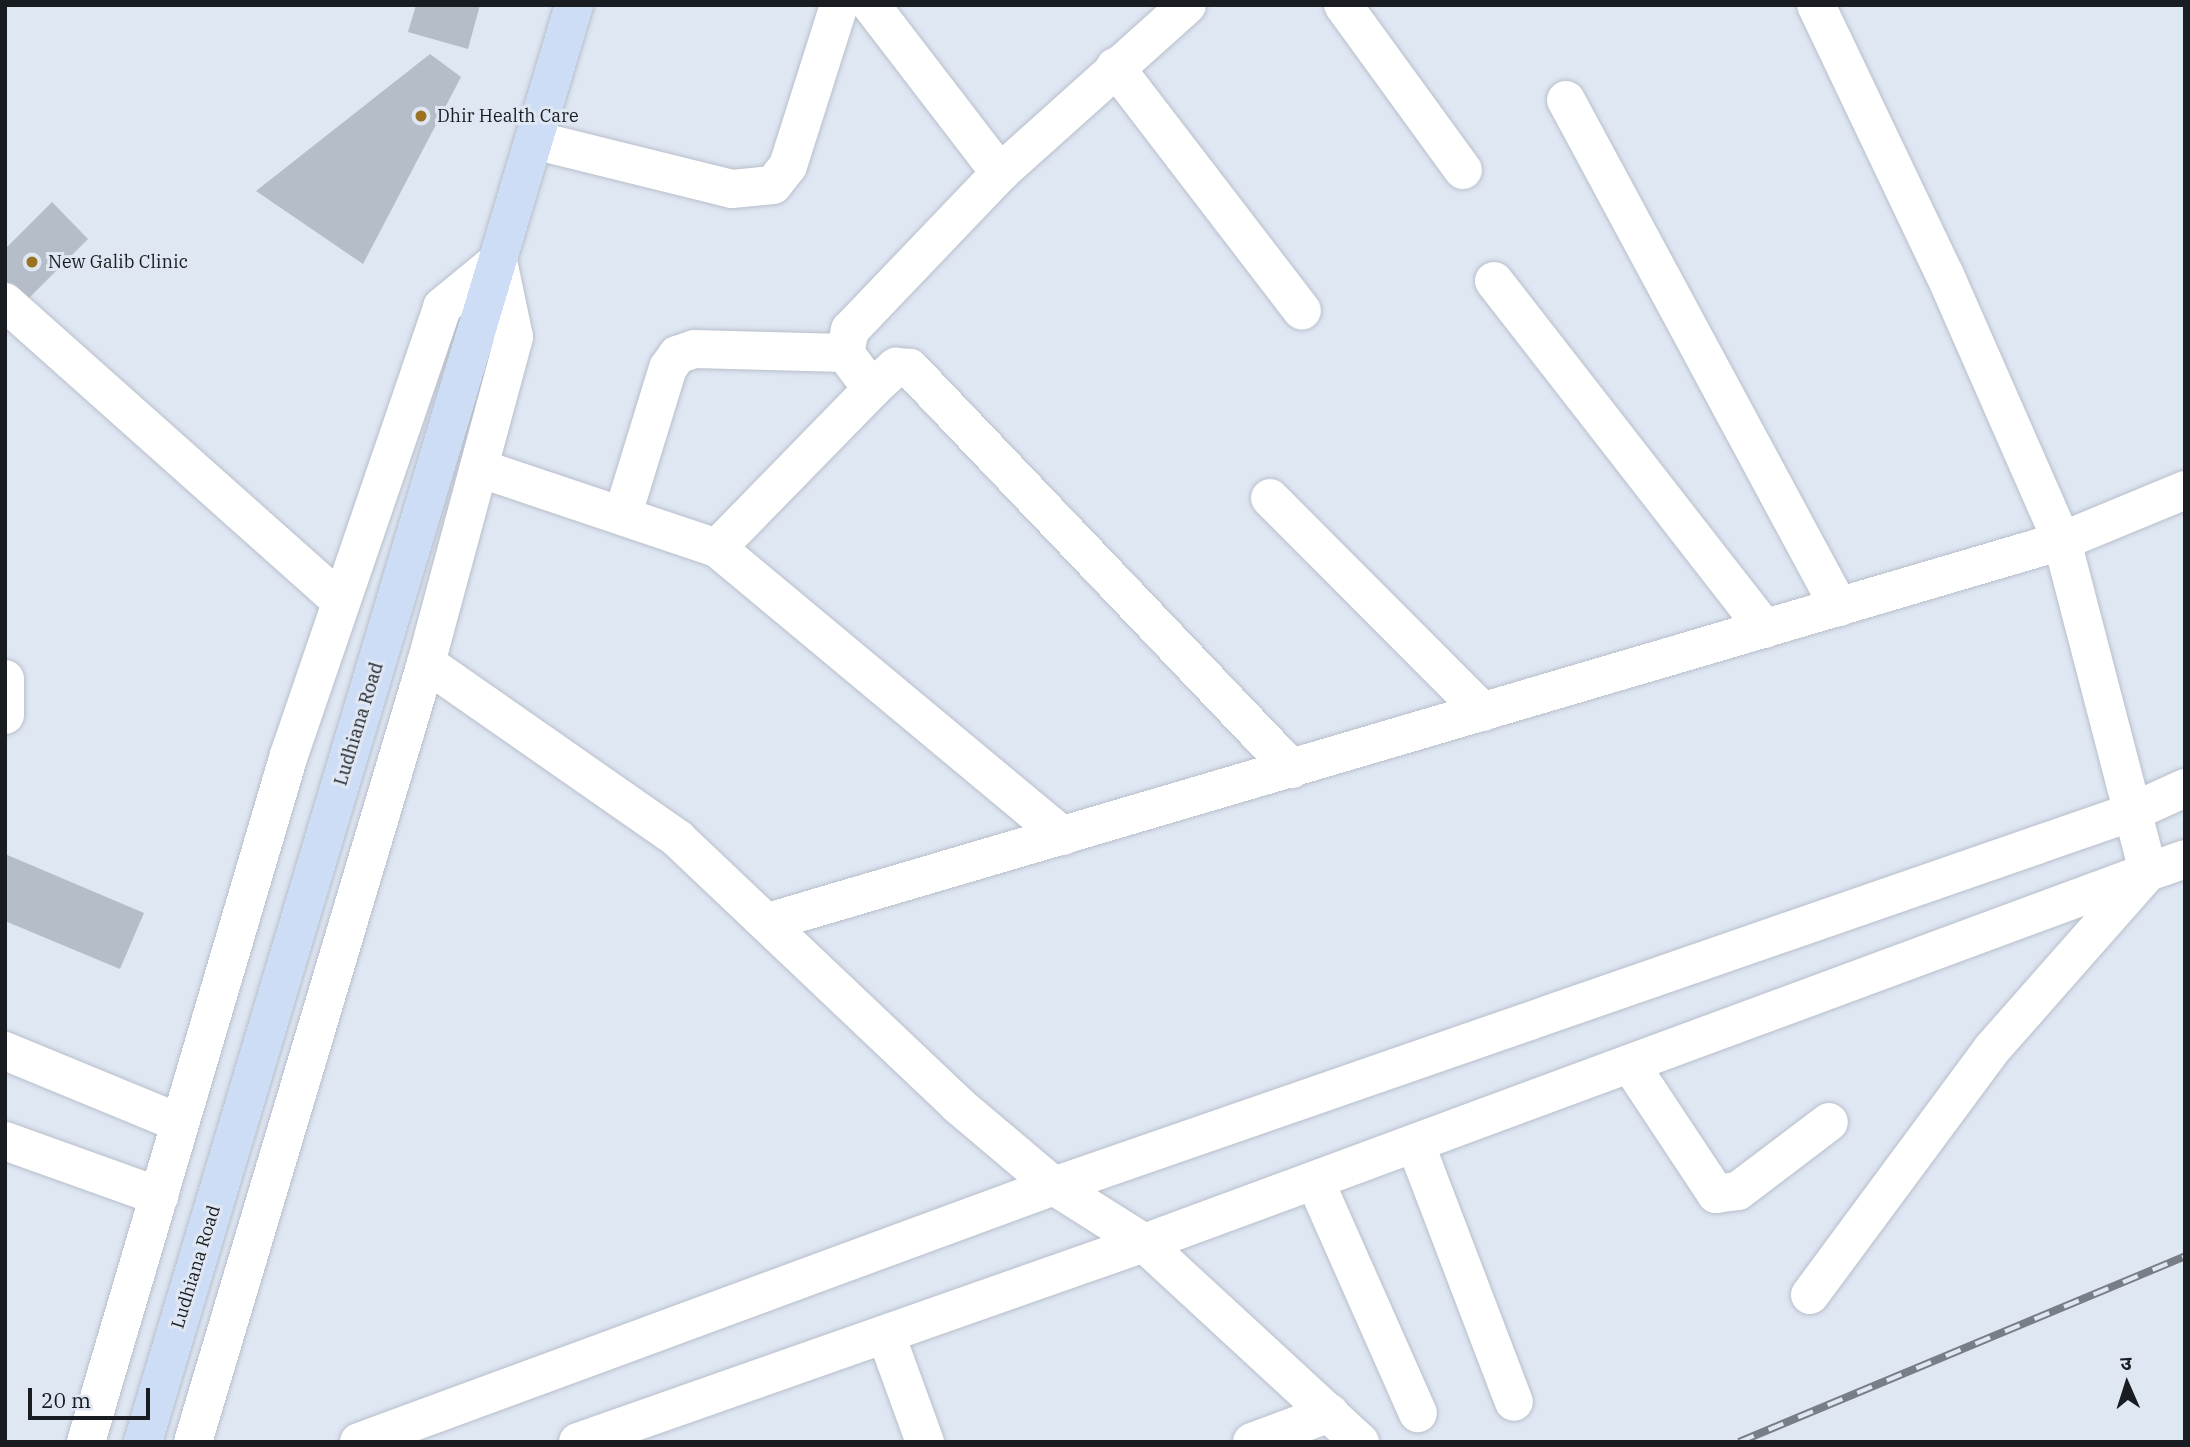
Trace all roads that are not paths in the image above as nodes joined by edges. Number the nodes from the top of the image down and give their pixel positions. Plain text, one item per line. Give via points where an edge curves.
1 (574, 5) edge
2 (839, 5) edge
3 (871, 5) edge
4 (1187, 5) edge
5 (1343, 5) edge
6 (1828, 9) edge
7 (1115, 67) junction
8 (1566, 100) dead end
9 (534, 140) junction
10 (1464, 170) dead end
11 (1000, 173) junction
12 (498, 261) junction
13 (1494, 281) dead end
14 (5, 302) edge
15 (1302, 311) dead end
16 (845, 353) junction
17 (872, 389) junction
18 (479, 468) junction
19 (2185, 490) edge
20 (1270, 498) dead end
21 (623, 514) junction
22 (2062, 541) junction
23 (717, 548) junction
24 (341, 601) junction
25 (1839, 607) junction
26 (1765, 629) junction
27 (426, 663) junction
28 (5, 679) edge
29 (1483, 712) junction
30 (5, 715) edge
31 (1292, 769) junction
32 (2185, 788) edge
33 (2132, 812) junction
34 (1063, 836) junction
35 (2185, 859) edge
36 (2148, 872) junction
37 (768, 922) junction
38 (5, 1051) edge
39 (1630, 1065) junction
40 (1829, 1122) dead end
41 (180, 1123) junction
42 (5, 1141) edge
43 (1415, 1143) junction
44 (1315, 1181) junction
45 (1055, 1186) junction
46 (159, 1196) junction
47 (1144, 1243) junction
48 (1810, 1296) dead end
49 (886, 1335) junction
50 (1514, 1402) dead end
51 (1330, 1413) junction
52 (1418, 1413) dead end
53 (86, 1442) edge
54 (143, 1442) edge
55 (192, 1442) edge
56 (359, 1442) edge
57 (578, 1442) edge
58 (925, 1442) edge
59 (1252, 1442) edge
60 (1360, 1442) edge

1 - 9 main road, Ludhiana Road
2 - 9 street via 788,166 774,184 732,189
3 - 11 street
4 - 7 street
5 - 10 street
6 - 22 street
7 - 11 street
7 - 15 street
8 - 25 street
9 - 12 main road, Ludhiana Road
11 - 16 street via 850,330
12 - 18 street via 514,337
12 - 24 street via 442,307
12 - 54 main road, Ludhiana Road
13 - 26 street
14 - 24 street
16 - 17 street
16 - 21 street via 694,349 677,355 668,368
17 - 23 street
17 - 31 street via 895,367 910,368
18 - 21 street
18 - 27 street
19 - 22 street
20 - 29 street
21 - 23 street
22 - 25 street
22 - 33 street
23 - 34 street
24 - 41 street
25 - 26 street
26 - 29 street
27 - 37 street via 678,839
27 - 55 street
28 - 30 street
29 - 31 street
31 - 34 street
32 - 33 street
33 - 36 street
33 - 45 street
34 - 37 street
35 - 36 street
36 - 39 street
36 - 48 street via 1992,1049
37 - 45 street via 958,1105
38 - 41 street
39 - 40 street via 1716,1194 1738,1191
39 - 43 street
41 - 46 street
42 - 46 street
43 - 44 street
43 - 50 street
44 - 47 street
44 - 52 street
45 - 47 street
45 - 56 street
46 - 53 street
47 - 49 street
47 - 51 street
49 - 57 street
49 - 58 street
51 - 59 street
51 - 60 street

